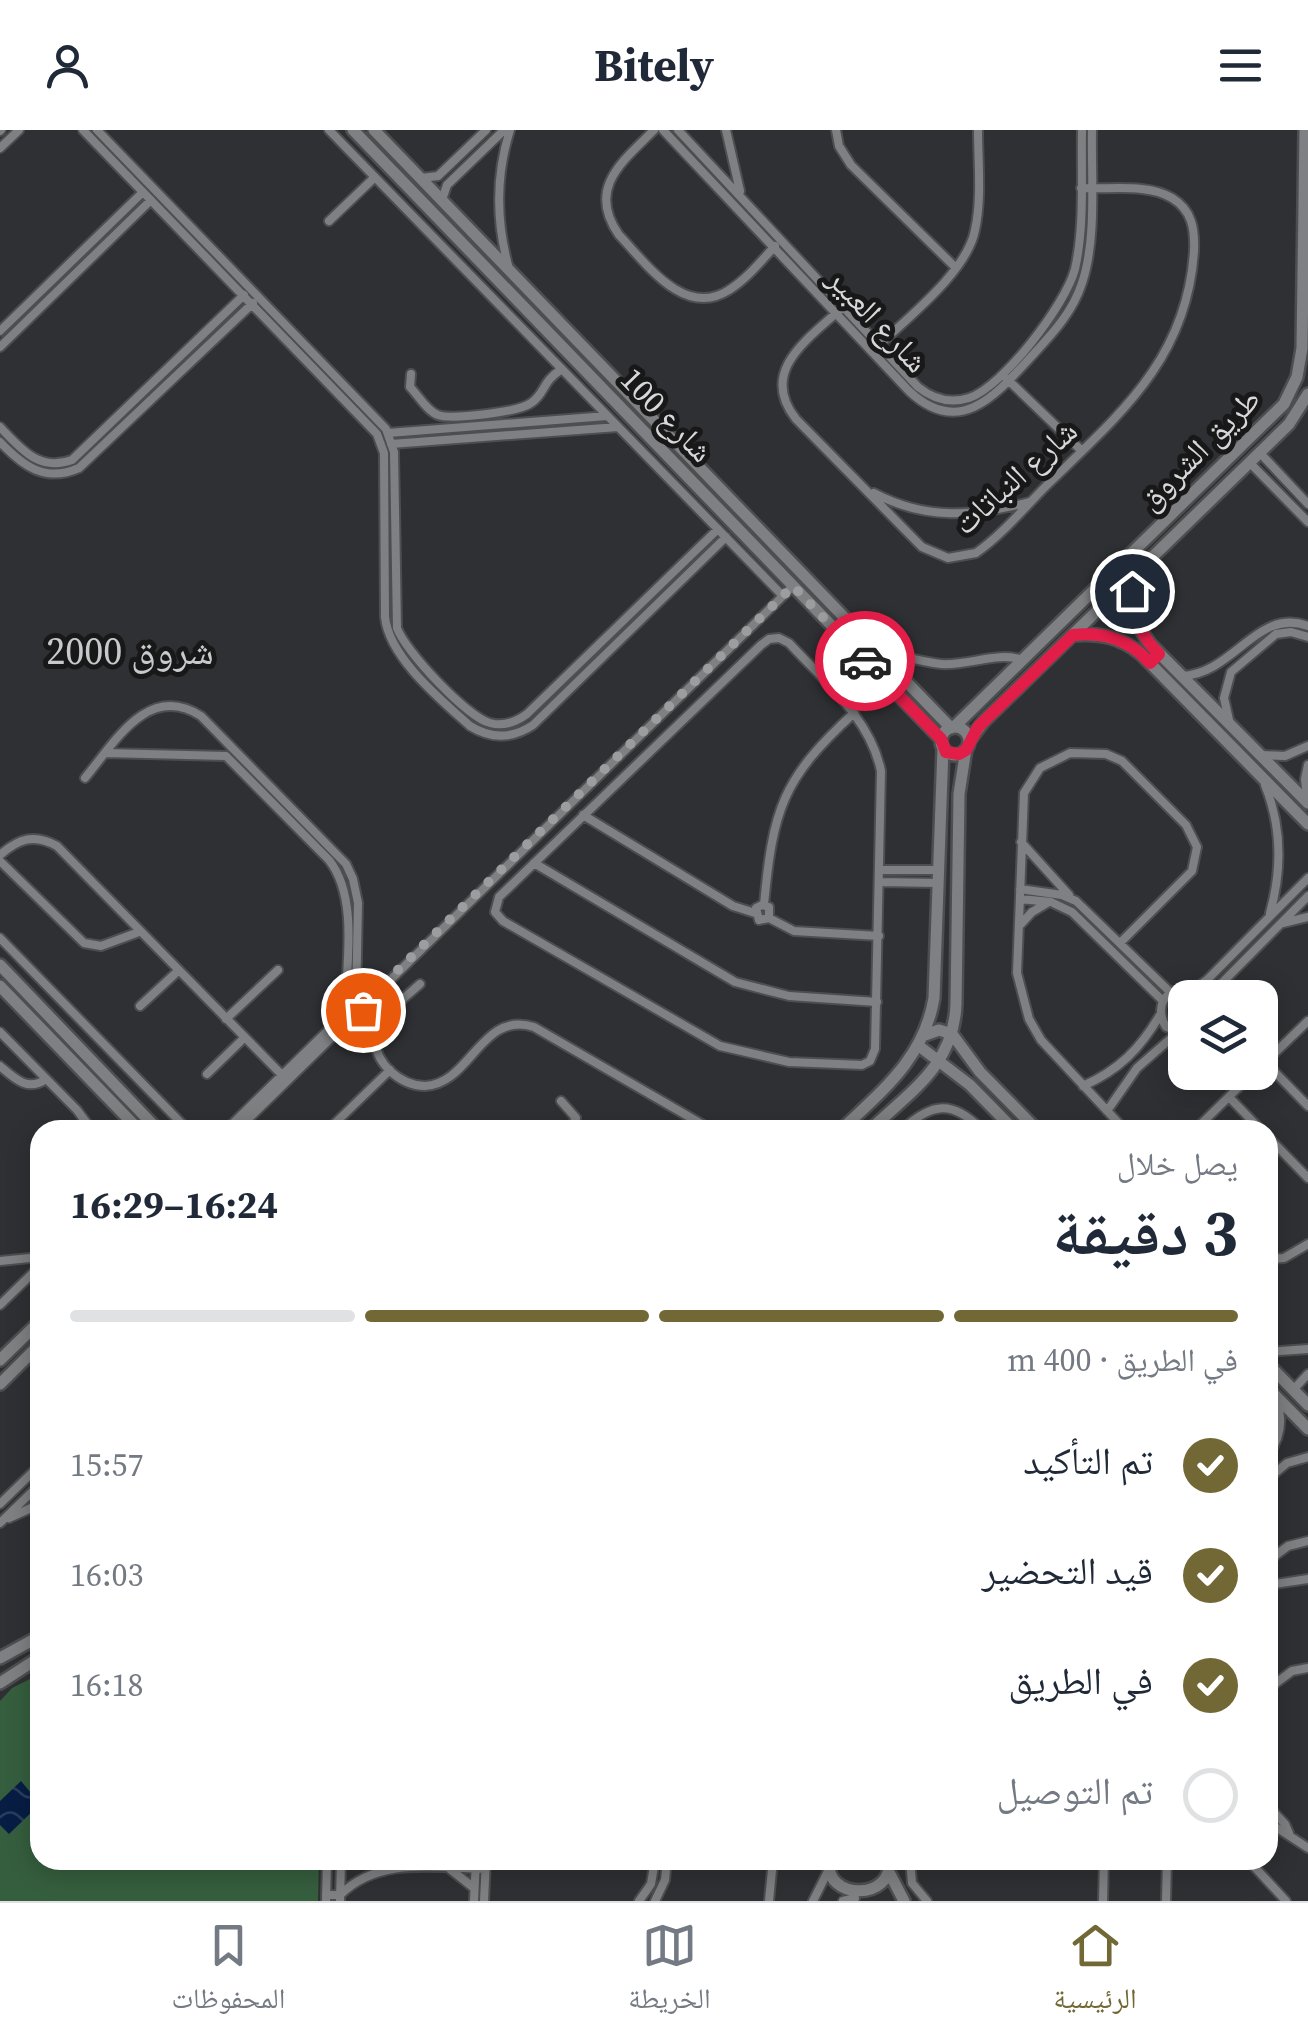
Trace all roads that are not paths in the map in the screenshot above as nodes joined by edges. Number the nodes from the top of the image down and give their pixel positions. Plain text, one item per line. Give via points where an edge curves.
1 (19, 130) edge
2 (83, 130) edge
3 (97, 130) edge
4 (329, 130) edge
5 (353, 130) edge
6 (374, 130) edge
7 (486, 130) edge
8 (507, 130) edge
9 (654, 130) edge
10 (663, 130) edge
11 (678, 130) edge
12 (726, 130) edge
13 (836, 130) edge
14 (978, 130) edge
15 (1082, 130) edge
16 (1092, 130) edge
17 (1305, 130) edge
18 (385, 142) junction
19 (0, 148) edge
20 (375, 152) junction
21 (442, 172) junction
22 (375, 177) junction
23 (421, 178) junction
24 (450, 181) junction
25 (1086, 188) junction
26 (146, 189) junction
27 (742, 195) junction
28 (155, 197) junction
29 (442, 200) junction
30 (330, 221) dead end
31 (477, 235) junction
32 (778, 242) junction
33 (466, 246) junction
34 (956, 268) junction
35 (509, 269) junction
36 (61, 272) junction
37 (70, 280) junction
38 (247, 292) junction
39 (255, 301) junction
40 (841, 310) junction
41 (0, 331) edge
42 (0, 347) edge
43 (876, 348) junction
44 (313, 352) junction
45 (306, 360) junction
46 (562, 369) junction
47 (1001, 373) junction
48 (412, 374) dead end
49 (1009, 381) junction
50 (1308, 394) edge
51 (502, 412) junction
52 (460, 415) junction
53 (608, 416) junction
54 (0, 427) edge
55 (618, 427) junction
56 (460, 428) junction
57 (504, 429) junction
58 (389, 433) junction
59 (377, 434) junction
60 (0, 442) edge
61 (393, 444) junction
62 (382, 445) junction
63 (1082, 451) junction
64 (1260, 453) junction
65 (1250, 463) junction
66 (866, 489) junction
67 (1031, 502) junction
68 (1308, 504) edge
69 (1308, 522) edge
70 (718, 529) junction
71 (726, 537) junction
72 (1133, 576) junction
73 (793, 586) junction
74 (783, 596) junction
75 (620, 624) junction
76 (1308, 626) edge
77 (628, 632) junction
78 (1073, 635) junction
79 (1308, 637) edge
80 (876, 650) junction
81 (1155, 659) junction
82 (1023, 660) junction
83 (1222, 663) junction
84 (1231, 672) junction
85 (1182, 676) junction
86 (854, 713) junction
87 (1230, 724) junction
88 (952, 728) junction
89 (942, 744) junction
90 (968, 745) junction
91 (1308, 746) edge
92 (1256, 750) junction
93 (106, 752) junction
94 (1240, 755) junction
95 (1308, 765) edge
96 (249, 770) junction
97 (1261, 776) junction
98 (85, 778) dead end
99 (1308, 803) edge
100 (584, 815) junction
101 (1308, 824) edge
102 (1021, 842) junction
103 (0, 858) edge
104 (534, 863) junction
105 (880, 870) junction
106 (938, 876) junction
107 (1308, 878) edge
108 (880, 882) junction
109 (1020, 889) junction
110 (1308, 896) edge
111 (1020, 899) junction
112 (1076, 901) junction
113 (1051, 902) junction
114 (764, 905) junction
115 (755, 912) junction
116 (1308, 917) edge
117 (769, 918) junction
118 (1266, 920) junction
119 (1275, 928) junction
120 (1018, 929) junction
121 (139, 932) junction
122 (878, 936) junction
123 (0, 938) edge
124 (1120, 944) junction
125 (0, 965) edge
126 (278, 970) dead end
127 (178, 972) junction
128 (1207, 980) edge
129 (1216, 980) edge
130 (420, 984) dead end
131 (0, 986) edge
132 (1168, 990) edge
133 (1168, 994) edge
134 (1162, 1000) junction
135 (876, 1002) junction
136 (140, 1006) dead end
137 (360, 1006) junction
138 (1160, 1016) junction
139 (349, 1017) junction
140 (226, 1019) junction
141 (1308, 1020) edge
142 (1168, 1028) edge
143 (0, 1032) edge
144 (952, 1034) junction
145 (244, 1038) junction
146 (922, 1040) junction
147 (1168, 1044) edge
148 (1278, 1049) edge
149 (939, 1062) junction
150 (0, 1066) edge
151 (390, 1070) junction
152 (207, 1074) dead end
153 (282, 1076) junction
154 (46, 1079) junction
155 (1278, 1079) edge
156 (1083, 1086) junction
157 (1236, 1090) edge
158 (1002, 1094) junction
159 (1229, 1098) junction
160 (561, 1100) dead end
161 (991, 1106) junction
162 (1308, 1106) edge
163 (1107, 1111) junction
164 (83, 1120) edge
165 (129, 1120) edge
166 (148, 1120) edge
167 (178, 1120) edge
168 (236, 1120) edge
169 (247, 1120) edge
170 (338, 1120) edge
171 (575, 1120) edge
172 (692, 1120) edge
173 (852, 1120) edge
174 (880, 1120) edge
175 (914, 1120) edge
176 (971, 1120) edge
177 (1004, 1120) edge
178 (1027, 1120) edge
179 (1116, 1120) edge
180 (1206, 1120) edge
181 (1250, 1120) edge
182 (1278, 1147) edge
183 (1308, 1178) edge
184 (1308, 1244) edge
185 (30, 1258) edge
186 (1278, 1258) edge
187 (0, 1262) edge
188 (30, 1276) edge
189 (0, 1304) edge
190 (30, 1331) edge
191 (1308, 1349) edge
192 (1278, 1351) edge
193 (30, 1354) edge
194 (0, 1360) edge
195 (1278, 1374) edge
196 (1308, 1374) edge
197 (0, 1384) edge
198 (1293, 1390) junction
199 (1278, 1398) edge
200 (1306, 1400) edge
201 (1308, 1429) edge
202 (1308, 1457) edge
203 (1278, 1471) edge
204 (30, 1475) edge
205 (30, 1494) edge
206 (0, 1504) edge
207 (30, 1509) edge
208 (0, 1523) edge
209 (1308, 1541) edge
210 (1278, 1554) edge
211 (1308, 1579) edge
212 (1278, 1584) edge
213 (30, 1642) edge
214 (0, 1658) edge
215 (30, 1664) edge
216 (1308, 1668) edge
217 (1278, 1680) edge
218 (0, 1683) edge
219 (1278, 1817) edge
220 (1278, 1832) edge
221 (1288, 1833) junction
222 (1308, 1848) edge
223 (327, 1870) edge
224 (341, 1870) edge
225 (381, 1870) edge
226 (451, 1870) edge
227 (480, 1870) edge
228 (481, 1870) edge
229 (653, 1870) edge
230 (666, 1870) edge
231 (772, 1870) edge
232 (827, 1870) edge
233 (831, 1870) edge
234 (888, 1870) edge
235 (890, 1870) edge
236 (911, 1870) edge
237 (1104, 1870) edge
238 (1167, 1870) edge
239 (1257, 1870) edge
240 (475, 1888) junction
241 (326, 1898) edge
242 (340, 1898) edge
243 (819, 1898) edge
244 (861, 1899) edge
245 (897, 1899) edge
246 (474, 1901) edge
247 (484, 1901) edge
248 (639, 1901) edge
249 (654, 1901) edge
250 (769, 1901) edge
251 (927, 1901) edge
252 (1103, 1901) edge
253 (1166, 1901) edge
254 (1286, 1901) edge

1 - 19 street
2 - 26 street
3 - 26 street
4 - 22 street
5 - 20 street, شارع 100
6 - 18 street, شارع 100
7 - 21 street
8 - 24 street
8 - 35 street via 499,204
9 - 32 street via 616,169 606,202 612,225 669,285 697,298 718,296
10 - 32 street, شارع العبير
11 - 27 street, شارع العبير
12 - 27 street
13 - 34 street via 851,165
14 - 34 street via 976,228
15 - 25 street, شارع العبير
16 - 25 street, شارع العبير
17 - 82 street, طريق الشروق via 1302,348 1292,390 1276,416
18 - 20 street
18 - 23 street, شارع 100
20 - 33 street, شارع 100
21 - 23 street
21 - 24 street
22 - 30 street
22 - 46 street
23 - 29 street, شارع 100
24 - 29 street
25 - 47 street, شارع العبير via 1070,284 1048,323
25 - 49 street, شارع العبير via 1088,257 1078,296
25 - 63 street, شارع النباتات via 1167,195 1186,211 1194,236 1185,305 1162,361
26 - 28 street
26 - 36 street
27 - 32 street, شارع العبير
28 - 37 street
28 - 38 street
29 - 31 street, شارع 100
31 - 33 street
31 - 35 street, شارع 100
32 - 40 street, شارع العبير
33 - 73 street, شارع 100
34 - 43 street
35 - 80 street, شارع 100
36 - 37 street
36 - 41 street
37 - 42 street
38 - 39 street
38 - 54 street via 72,460 36,460
39 - 44 street
39 - 45 street
39 - 60 street via 79,468 39,472
40 - 43 street, شارع العبير
40 - 66 street, شارع النباتات via 792,355 783,376 784,398 796,419
43 - 47 street, شارع العبير via 939,399 972,398
43 - 49 street, شارع العبير via 916,398 944,410 983,404
44 - 45 street
44 - 58 street
45 - 59 street
46 - 51 street via 530,404
46 - 53 street
47 - 49 street
48 - 52 street via 409,386 432,412
49 - 63 street
50 - 64 street, طريق الشروق
51 - 52 street
51 - 57 street
52 - 56 street
53 - 55 street
53 - 57 street
55 - 57 street
55 - 70 street
56 - 57 street
56 - 58 street
57 - 61 street
58 - 59 street
58 - 61 street
59 - 62 street
61 - 62 street
61 - 75 street via 397,628 407,648 474,715 495,724 523,718
62 - 77 street via 388,635 399,655 470,726 495,736 528,729
63 - 67 street, شارع النباتات
64 - 65 street, طريق الشروق
64 - 68 street
65 - 69 street
65 - 72 street, طريق الشروق
66 - 67 street via 945,515
66 - 67 street, شارع النباتات via 922,547 948,558 984,548
70 - 71 street
70 - 75 street
71 - 74 street
71 - 77 street
72 - 78 street, طريق الشروق
72 - 81 street via 1132,606
73 - 74 street
73 - 89 street, شارع 100
74 - 137 street
75 - 77 street
76 - 83 street via 1270,626
78 - 81 street via 1113,637
78 - 90 street, طريق الشروق via 978,727
79 - 84 street via 1276,634
80 - 82 street via 940,664 1002,656
80 - 88 street, شارع 100
81 - 85 street
81 - 94 street
82 - 88 street, طريق الشروق
83 - 84 street
83 - 85 street
84 - 87 street via 1224,698
85 - 87 street
86 - 100 street via 789,644 769,639
86 - 105 street via 881,771
86 - 114 street via 811,754 787,790 772,832
87 - 92 street
88 - 89 street, طريق الشروق
88 - 90 street, شارع 100 via 962,730
89 - 90 street via 954,755
89 - 106 street
90 - 144 street via 959,794
91 - 92 street via 1285,756
92 - 94 street
92 - 99 street
93 - 96 street via 220,754
93 - 96 street via 139,716 169,704 202,716
93 - 98 street
94 - 97 street
95 - 99 street
96 - 137 street via 350,872 358,903
96 - 139 street via 343,883
97 - 101 street
97 - 118 street via 1279,846
100 - 104 street
100 - 115 street via 733,906
102 - 109 street
102 - 112 street
102 - 124 street via 1024,793 1053,759 1088,751 1136,772 1193,835 1197,860
103 - 121 street via 84,942 101,946
103 - 121 street via 24,839 51,842
104 - 135 street via 734,982 789,996
104 - 135 street via 496,900 499,918 720,1046 789,1062 862,1065 874,1053
105 - 106 street
105 - 108 street
106 - 108 street
106 - 146 street via 934,998
107 - 118 street
108 - 122 street
109 - 111 street
109 - 112 street
110 - 119 street
111 - 113 street
111 - 120 street
112 - 124 street
113 - 120 street
113 - 134 street via 1081,920
114 - 115 street
114 - 117 street
115 - 117 street via 759,920
116 - 119 street
117 - 122 street via 794,931
118 - 119 street
118 - 128 street
119 - 129 street
120 - 156 street via 1017,973 1029,1019
121 - 127 street
122 - 135 street
123 - 167 street
124 - 132 street
125 - 166 street
126 - 140 street
127 - 136 street
127 - 140 street
130 - 151 street via 380,1025 378,1052
131 - 165 street
133 - 134 street
134 - 138 street
137 - 139 street
138 - 142 street
138 - 156 street via 1120,1066
139 - 153 street
139 - 169 street
140 - 145 street
141 - 148 street
143 - 154 street
144 - 146 street via 938,1030
144 - 149 street
144 - 158 street
145 - 152 street
145 - 153 street
146 - 149 street
146 - 173 street via 900,1074
147 - 163 street via 1138,1068
149 - 161 street
149 - 174 street
150 - 154 street via 24,1085
151 - 170 street
151 - 172 street via 411,1084 437,1083 500,1028 527,1025
153 - 168 street
154 - 164 street
155 - 162 street
156 - 163 street
157 - 159 street
158 - 161 street
158 - 178 street
159 - 180 street
159 - 181 street
160 - 171 street
161 - 177 street
163 - 179 street
175 - 176 street via 945,1108
182 - 183 street
184 - 186 street
185 - 187 street
188 - 189 street
190 - 194 street
191 - 192 street
193 - 197 street
195 - 198 street
196 - 198 street
198 - 200 street
199 - 201 street
202 - 203 street
204 - 206 street
205 - 208 street
207 - 208 street
209 - 210 street
211 - 212 street
213 - 214 street
215 - 218 street
216 - 217 street
219 - 221 street
220 - 221 street
221 - 222 street
223 - 241 street
224 - 242 street
225 - 242 street via 360,1878
226 - 240 street
227 - 240 street
228 - 247 street
229 - 248 street
230 - 249 street
231 - 250 street
232 - 243 street
233 - 244 street via 836,1888
234 - 244 street via 880,1890
235 - 245 street
236 - 251 street
237 - 252 street
238 - 253 street
239 - 254 street
240 - 246 street
241 - 242 street

